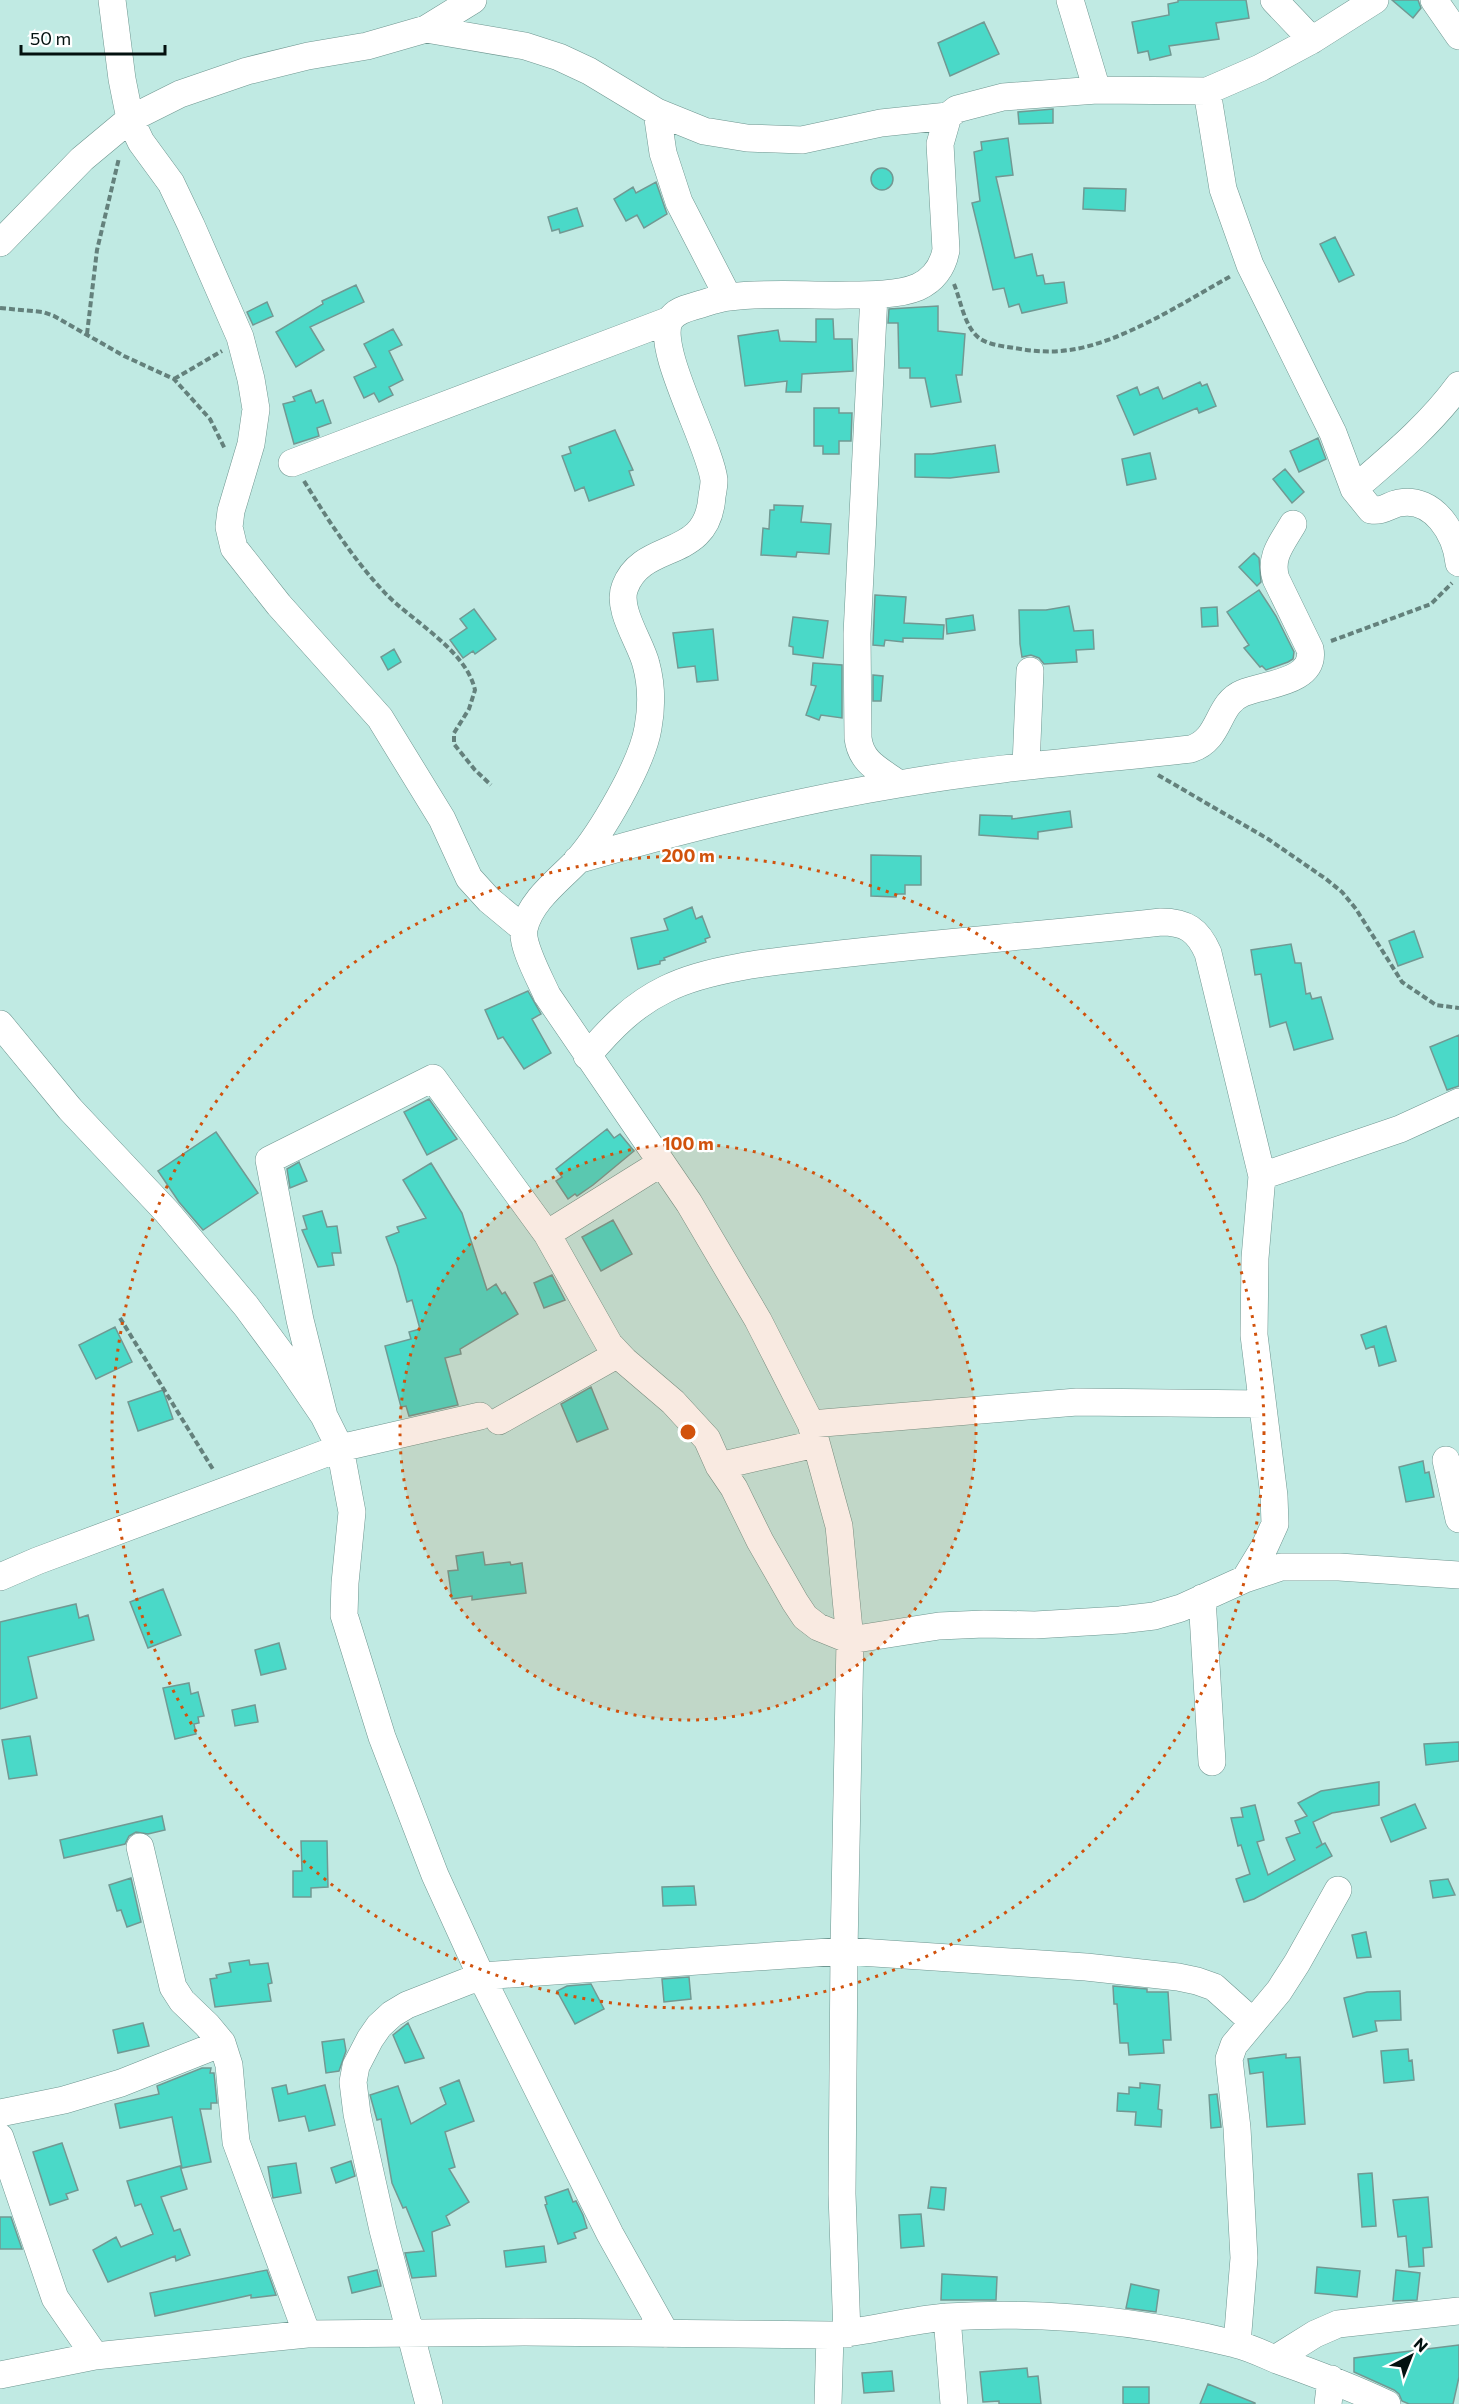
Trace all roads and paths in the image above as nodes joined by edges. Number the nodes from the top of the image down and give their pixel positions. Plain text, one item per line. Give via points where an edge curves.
1 (112, 0) edge
2 (473, 0) edge
3 (1070, 0) edge
4 (1274, 0) edge
5 (1375, 0) edge
6 (1434, 0) edge
7 (426, 29) junction
8 (1459, 36) edge
9 (1312, 40) junction
10 (1097, 90) junction
11 (1207, 91) junction
12 (657, 112) junction
13 (948, 116) junction
14 (130, 118) junction
15 (120, 152) dead end
16 (0, 243) edge
17 (943, 263) junction
18 (1250, 265) junction
19 (874, 295) junction
20 (728, 297) junction
21 (0, 308) edge
22 (670, 320) junction
23 (87, 334) junction
24 (240, 338) junction
25 (174, 379) junction
26 (1459, 386) edge
27 (292, 463) joint
28 (238, 484) junction
29 (1354, 489) junction
30 (1293, 524) dead end
31 (1459, 563) edge
32 (1459, 576) edge
33 (1310, 649) junction
34 (1030, 671) dead end
35 (1127, 755) junction
36 (1026, 766) junction
37 (899, 784) junction
38 (491, 785) dead end
39 (577, 860) junction
40 (524, 929) junction
41 (1459, 1008) edge
42 (0, 1024) edge
43 (587, 1056) junction
44 (1459, 1102) edge
45 (661, 1164) junction
46 (1262, 1176) junction
47 (547, 1233) junction
48 (120, 1318) dead end
49 (618, 1354) junction
50 (1262, 1404) junction
51 (324, 1416) junction
52 (813, 1434) junction
53 (340, 1448) junction
54 (1446, 1460) dead end
55 (719, 1466) junction
56 (225, 1489) junction
57 (1459, 1519) edge
58 (1459, 1575) edge
59 (0, 1577) edge
60 (1245, 1579) junction
61 (1202, 1599) junction
62 (850, 1640) junction
63 (1212, 1762) dead end
64 (140, 1847) dead end
65 (1338, 1890) dead end
66 (843, 1951) junction
67 (481, 1976) junction
68 (1253, 2022) junction
69 (222, 2043) junction
70 (0, 2113) edge
71 (0, 2137) edge
72 (1459, 2311) edge
73 (947, 2317) junction
74 (409, 2332) junction
75 (307, 2334) junction
76 (666, 2334) junction
77 (838, 2334) junction
78 (1237, 2344) junction
79 (95, 2356) junction
80 (1275, 2359) junction
81 (0, 2375) edge
82 (1330, 2392) edge
83 (429, 2404) edge
84 (828, 2404) edge
85 (954, 2404) edge
86 (1387, 2404) edge

1 - 14 street
2 - 7 street
3 - 10 street
4 - 9 street
5 - 9 street
6 - 8 street
7 - 12 street via 525,46 558,57
7 - 14 street via 367,46 247,71 180,94
9 - 11 street
10 - 11 street
10 - 13 street via 1003,97 957,109
11 - 18 street via 1223,189
12 - 13 street via 704,131 747,138 802,140 882,123
12 - 20 street via 663,153 679,202
13 - 17 street via 940,144 946,250
14 - 16 street via 82,159
14 - 24 street via 141,142 171,183
15 - 23 path via 97,250
17 - 18 path via 970,328 978,337 989,344 1038,351 1070,350 1140,326
17 - 19 street via 933,277 917,287
18 - 29 street via 1333,433
19 - 20 street
19 - 37 street via 857,634 858,738 865,759
20 - 22 street via 681,310
21 - 23 path via 43,312
22 - 27 street
22 - 39 street via 669,354 714,480 711,510 703,529 684,544 634,569 623,589 624,606 646,662 652,694 648,731 611,813
23 - 25 path
24 - 25 path
24 - 28 street via 256,409 251,444
25 - 28 path via 210,419
26 - 29 street via 1423,427
27 - 38 path via 341,540 386,593 468,670 475,690 454,734 454,744
28 - 40 street via 229,527 234,548 380,718 442,819 469,878
29 - 31 street via 1371,510 1414,502 1434,513 1449,528
30 - 33 street via 1272,566
32 - 33 path via 1431,604
33 - 35 street via 1310,660 1298,675 1233,699 1201,746
34 - 36 street
35 - 36 street
35 - 41 path via 1268,839 1326,879 1356,909 1402,982 1436,1005
36 - 37 street
37 - 39 street via 724,819
39 - 40 street via 537,901
40 - 43 street via 530,958 547,995
42 - 51 street via 70,1110 166,1212 246,1306
43 - 45 street
43 - 46 street via 611,1027 638,1004 668,987 708,975 777,962 925,945 1176,922 1197,933 1208,953
44 - 46 street via 1400,1129
45 - 47 street
45 - 52 street via 715,1245 758,1320
46 - 50 street via 1254,1335
47 - 49 street
47 - 51 street via 434,1078 268,1160
48 - 56 path
49 - 53 street via 490,1418
49 - 55 street via 707,1439
50 - 52 street via 1077,1402
50 - 60 street via 1275,1524
51 - 53 street
52 - 55 street
52 - 62 street via 839,1526
53 - 56 street
53 - 67 street via 352,1512 344,1615 382,1737 431,1864
54 - 57 street
55 - 62 street via 805,1617
56 - 59 street
58 - 60 street via 1281,1567
60 - 61 street
61 - 62 street via 1154,1616 1120,1620 939,1626
61 - 63 street
62 - 66 street
64 - 69 street via 173,1987
65 - 68 street via 1279,1991
66 - 67 street
66 - 68 street via 1178,1977 1214,1987
66 - 77 street
67 - 74 street via 392,2014 370,2039 353,2082 357,2114
67 - 76 street via 610,2234
68 - 78 street via 1234,2045 1229,2059 1244,2258
69 - 70 street via 121,2083
69 - 75 street via 229,2065 236,2142
71 - 79 street via 45,2276 55,2298
72 - 80 street via 1338,2324
73 - 77 street
73 - 78 street via 1075,2318
73 - 85 street
74 - 75 street
74 - 76 street
74 - 83 street
75 - 79 street
76 - 77 street
77 - 84 street
78 - 80 street
79 - 81 street
80 - 82 street
82 - 86 street

